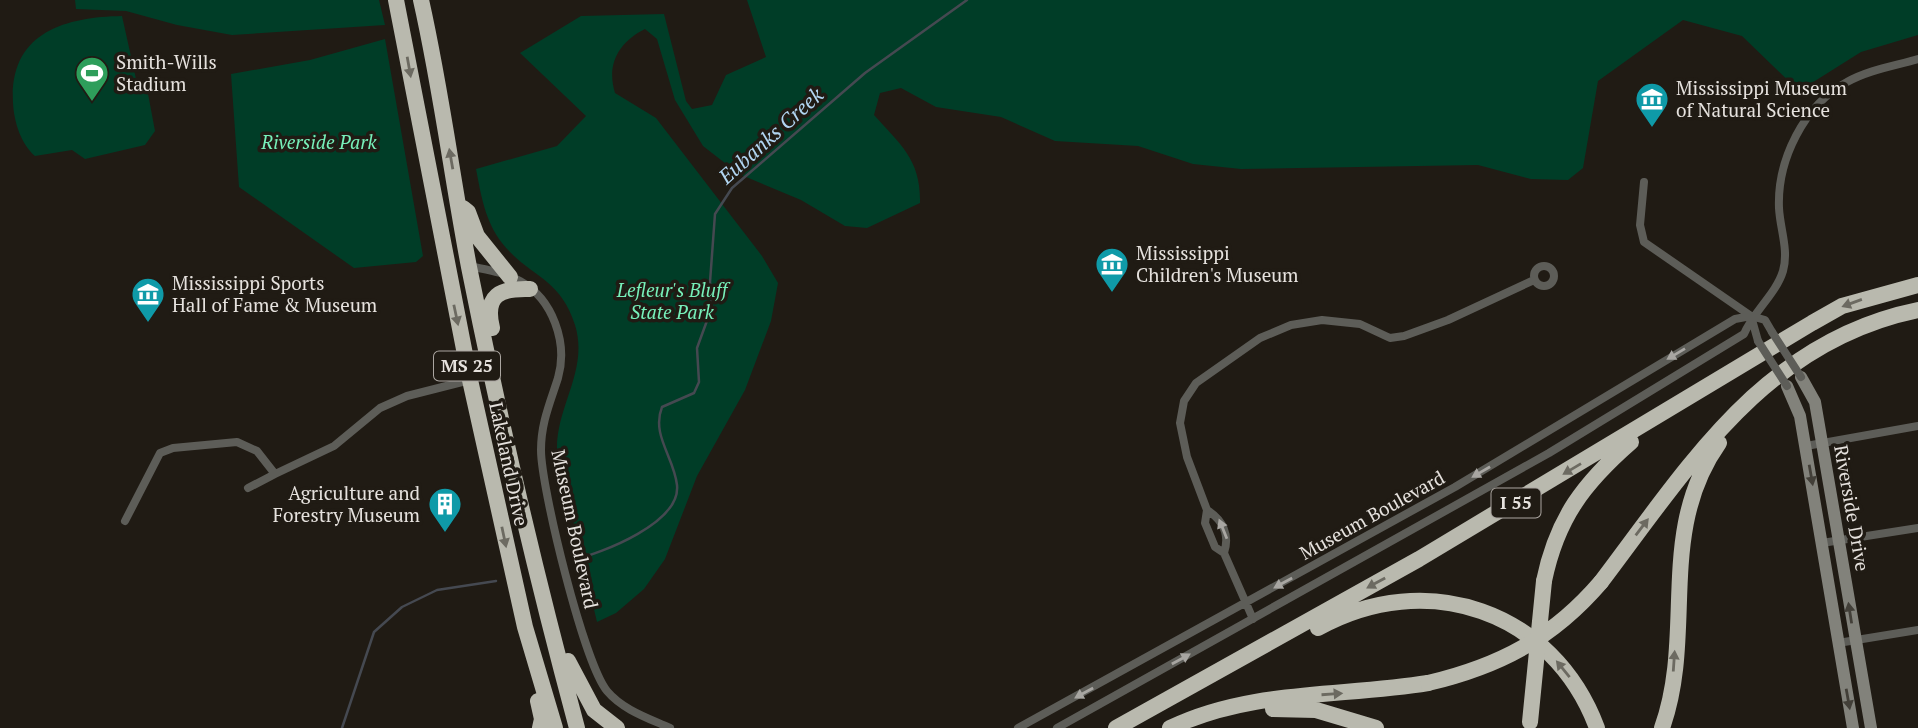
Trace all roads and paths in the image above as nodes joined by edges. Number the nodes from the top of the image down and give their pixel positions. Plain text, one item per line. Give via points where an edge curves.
1 (396, 0) edge
2 (421, 0) edge
3 (426, 24) junction
4 (403, 30) junction
5 (1918, 60) edge
6 (1644, 182) dead end
7 (458, 205) junction
8 (445, 266) junction
9 (469, 266) junction
10 (510, 277) junction
11 (1534, 280) dead end
12 (1918, 285) edge
13 (530, 289) junction
14 (1918, 310) edge
15 (1752, 316) junction
16 (492, 371) junction
17 (1801, 377) joint
18 (470, 380) junction
19 (1787, 386) joint
20 (1743, 404) junction
21 (1664, 413) junction
22 (1918, 426) edge
23 (1822, 443) junction
24 (1806, 446) junction
25 (275, 474) junction
26 (248, 488) dead end
27 (1207, 510) junction
28 (125, 521) dead end
29 (1918, 528) edge
30 (1839, 541) junction
31 (1822, 543) junction
32 (1224, 553) junction
33 (1245, 603) junction
34 (546, 609) junction
35 (1253, 619) junction
36 (525, 627) junction
37 (1918, 630) edge
38 (1854, 640) junction
39 (1838, 643) junction
40 (1056, 708) junction
41 (1530, 725) edge
42 (1061, 726) edge
43 (540, 728) edge
44 (555, 728) edge
45 (578, 728) edge
46 (617, 728) edge
47 (670, 728) edge
48 (1018, 728) edge
49 (1116, 728) edge
50 (1138, 728) edge
51 (1170, 728) edge
52 (1196, 728) edge
53 (1376, 728) edge
54 (1597, 728) edge
55 (1662, 728) edge
56 (1853, 728) edge
57 (1871, 728) edge

1 - 4 highway, Lakeland Drive / MS 25
2 - 3 highway, Lakeland Drive / MS 25
3 - 4 highway
7 -> 3 highway, Lakeland Drive / MS 25
4 -> 8 highway, Lakeland Drive / MS 25
5 - 15 street via 1846,82 1809,117 1783,168 1779,206 1785,253 1782,273
6 - 15 street via 1640,225 1644,242
7 - 9 highway, Lakeland Drive / MS 25
7 - 10 highway via 468,212 477,236
8 - 9 highway
8 -> 18 highway, Lakeland Drive / MS 25
9 - 10 street, Museum Boulevard
9 - 16 highway, Lakeland Drive / MS 25
10 - 13 street, Museum Boulevard
11 - 27 street via 1404,336 1390,338 1360,324 1322,320 1291,325 1259,338 1196,383 1184,401 1180,423 1187,457
12 -> 21 highway, I 55 via 1842,306
13 - 16 highway via 506,290 489,308 498,356
13 - 47 street, Museum Boulevard via 553,317 560,338 562,355 547,406 541,453 588,653 596,674 618,702
14 - 20 highway via 1857,328 1825,344 1795,361
15 - 17 street, Riverside Drive, bridge via 1765,320
15 - 19 street, Riverside Drive, bridge via 1758,341
15 -> 33 street, Museum Boulevard via 1734,318 1519,450
15 - 35 street, Museum Boulevard via 1744,334 1549,453
16 - 18 highway
16 - 34 highway, Lakeland Drive / MS 25
17 - 23 street, Riverside Drive via 1815,401
18 - 25 street via 380,408 334,446
18 -> 36 highway, Lakeland Drive / MS 25
19 - 24 street, Riverside Drive via 1798,407
51 -> 20 highway, bridge via 1246,703 1428,683 1480,668 1530,644 1576,611 1712,436
55 -> 20 highway via 1672,690 1687,507 1707,459
21 - 41 highway, bridge via 1584,485 1558,533 1544,581
21 -> 49 highway, I 55 via 1419,559
22 - 23 street
23 - 24 street
23 - 30 street, Riverside Drive
24 -> 31 street, Riverside Drive
25 - 26 street
25 - 28 street via 257,451 237,442 173,447 160,453
27 - 32 street via 1205,523 1216,547
32 -> 27 street via 1228,540 1219,518
29 - 30 street
30 - 31 street
38 -> 30 street, Riverside Drive
31 - 39 street, Riverside Drive
32 - 33 street
33 - 35 street
33 -> 40 street, Museum Boulevard
34 - 45 highway, Lakeland Drive / MS 25
34 - 46 highway via 577,682 594,710
42 -> 35 street, Museum Boulevard
36 - 43 highway
36 - 44 highway, Lakeland Drive / MS 25
37 - 38 street
38 - 39 street
38 - 57 street, Riverside Drive
39 -> 56 street, Riverside Drive
40 - 42 street
40 - 48 street, Museum Boulevard
54 -> 50 highway via 1563,668 1521,630 1461,604 1417,600 1373,606 1329,621
52 - 53 highway via 1232,715 1290,708 1340,715

